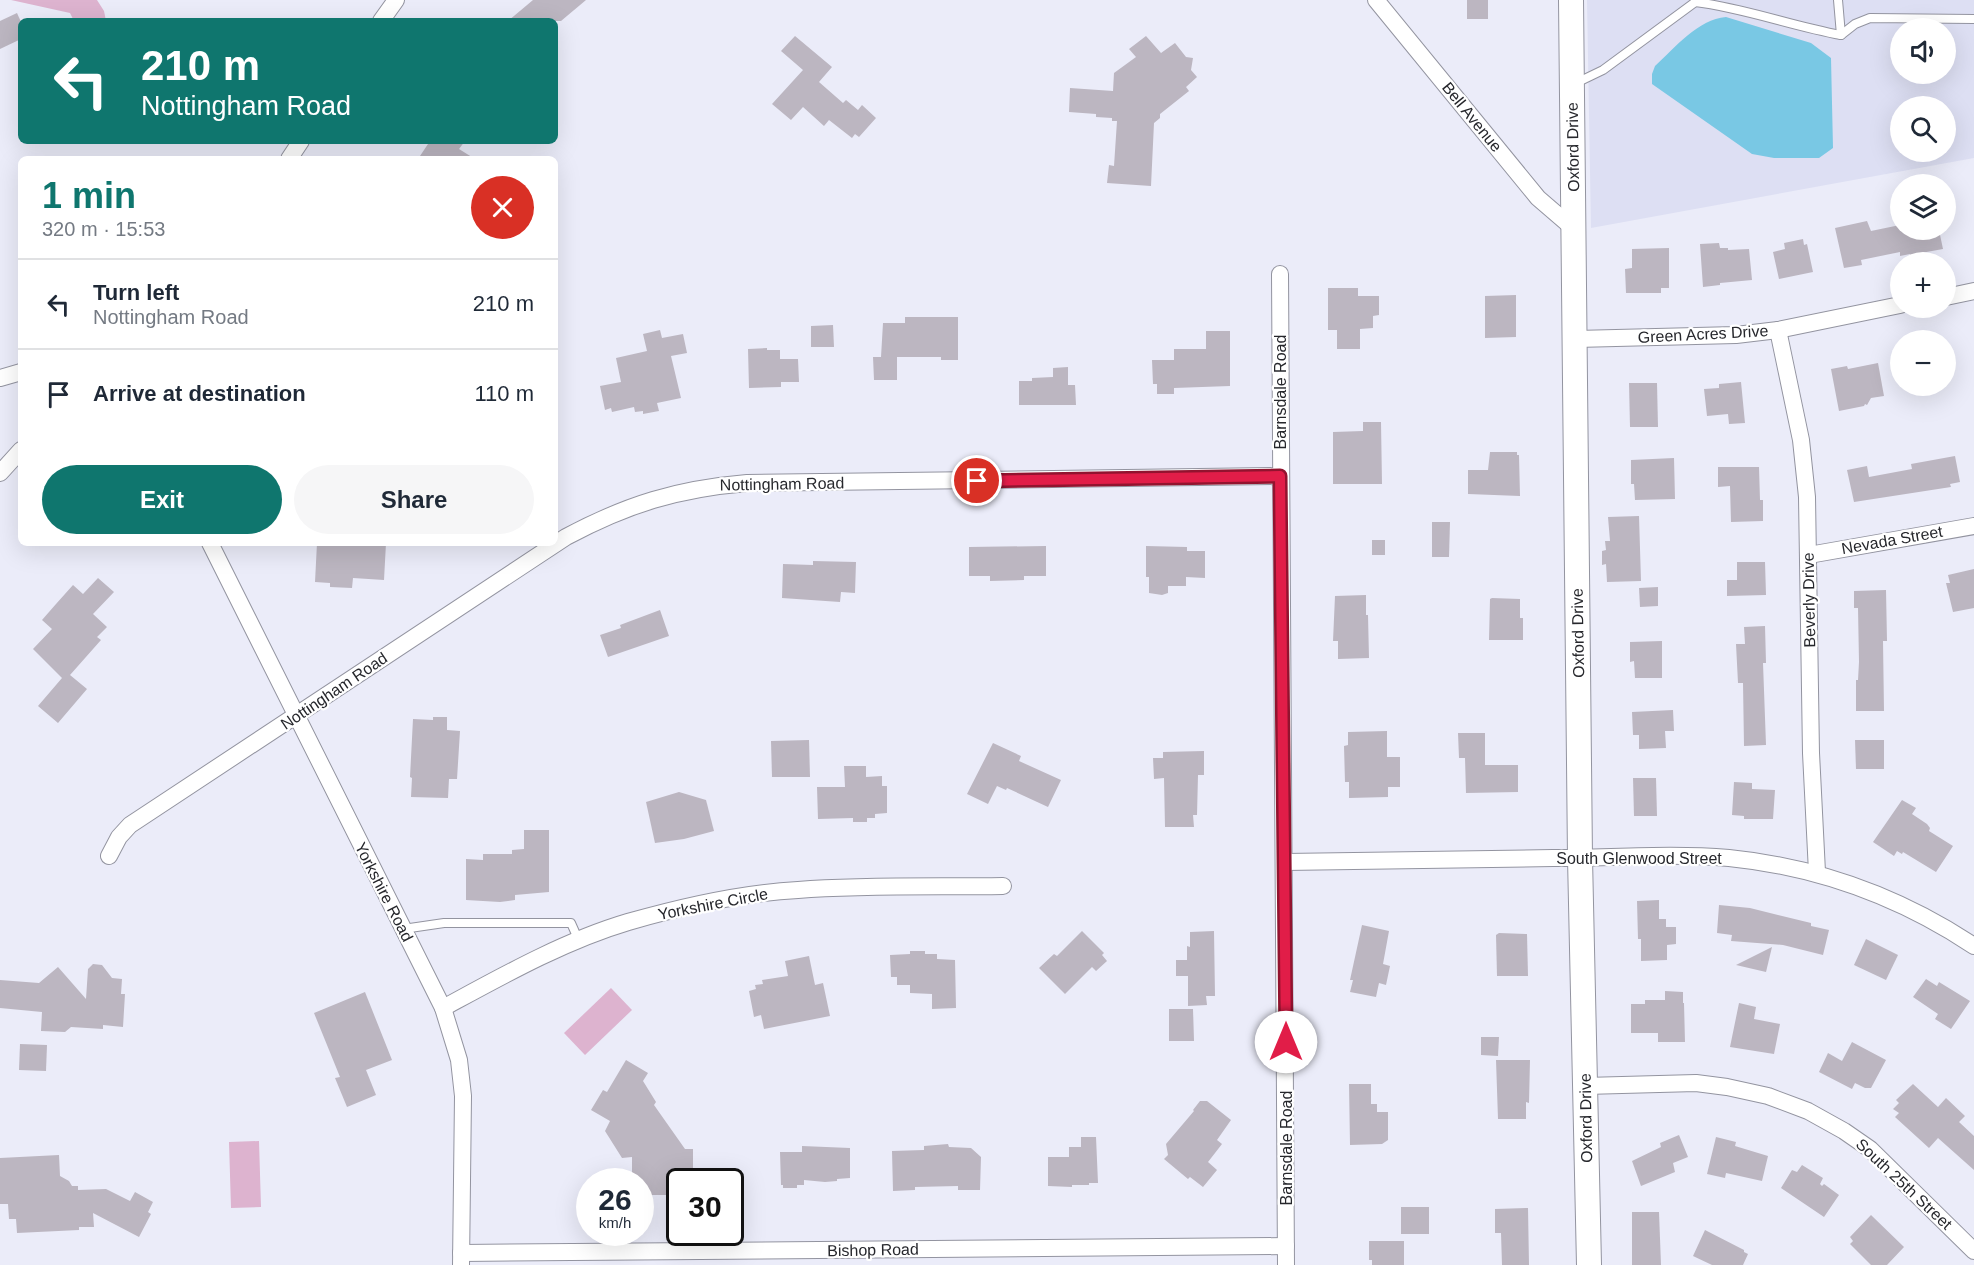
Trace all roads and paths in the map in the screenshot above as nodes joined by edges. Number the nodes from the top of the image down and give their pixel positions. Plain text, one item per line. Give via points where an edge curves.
1 (396, 0) edge
2 (1376, 0) edge
3 (1571, 0) edge
4 (1838, 0) edge
5 (1696, 1) edge
6 (383, 18) edge
7 (1974, 19) edge
8 (1841, 34) junction
9 (1572, 85) junction
10 (1574, 229) junction
11 (1280, 274) dead end
12 (1974, 291) edge
13 (1956, 295) edge
14 (1890, 307) edge
15 (1778, 330) junction
16 (1575, 339) junction
17 (18, 373) edge
18 (0, 378) edge
19 (18, 453) edge
20 (0, 473) edge
21 (1280, 476) junction
22 (1974, 526) edge
23 (558, 542) edge
24 (211, 546) edge
25 (552, 546) edge
26 (1809, 555) junction
27 (296, 717) junction
28 (109, 856) dead end
29 (1580, 858) junction
30 (1285, 862) junction
31 (1817, 872) junction
32 (1003, 886) dead end
33 (403, 929) junction
34 (579, 941) junction
35 (1974, 946) edge
36 (443, 1008) junction
37 (1585, 1086) junction
38 (1286, 1246) junction
39 (1974, 1251) edge
40 (461, 1259) edge
41 (1286, 1265) edge
42 (1589, 1265) edge

1 - 6 street
2 - 10 street, Bell Avenue via 1538,198
3 - 9 main road, Oxford Drive
4 - 8 lane
5 - 8 lane
5 - 9 lane via 1602,70
7 - 8 lane via 1870,18
9 - 10 main road, Oxford Drive
10 - 16 main road, Oxford Drive
11 - 21 street, Barnsdale Road
12 - 13 street
14 - 15 street, Green Acres Drive
15 - 16 street, Green Acres Drive
15 - 26 street, Beverly Drive via 1801,440
16 - 29 main road, Oxford Drive
17 - 18 street
19 - 20 street
21 - 23 street, Nottingham Road via 709,486 635,504
21 - 30 street, Barnsdale Road
22 - 26 street, Nevada Street
24 - 27 street, Yorkshire Road
25 - 27 street, Nottingham Road
26 - 31 street, Beverly Drive
27 - 28 street, Nottingham Road via 130,825
27 - 33 street, Yorkshire Road
29 - 30 street, South Glenwood Street
29 - 31 street, South Glenwood Street via 1727,858
29 - 37 main road, Oxford Drive
30 - 38 street, Barnsdale Road
31 - 35 street, South Glenwood Street via 1882,896
32 - 34 street, Yorkshire Circle via 845,887 747,895 626,922
33 - 34 lane via 444,923 571,923
33 - 36 street, Yorkshire Road
34 - 36 street, Yorkshire Circle
36 - 40 street, Yorkshire Road via 459,1060 463,1096
37 - 39 street, South 25th Street via 1727,1086 1808,1111 1870,1149
37 - 42 main road, Oxford Drive
38 - 40 street, Bishop Road
38 - 41 street, Barnsdale Road

